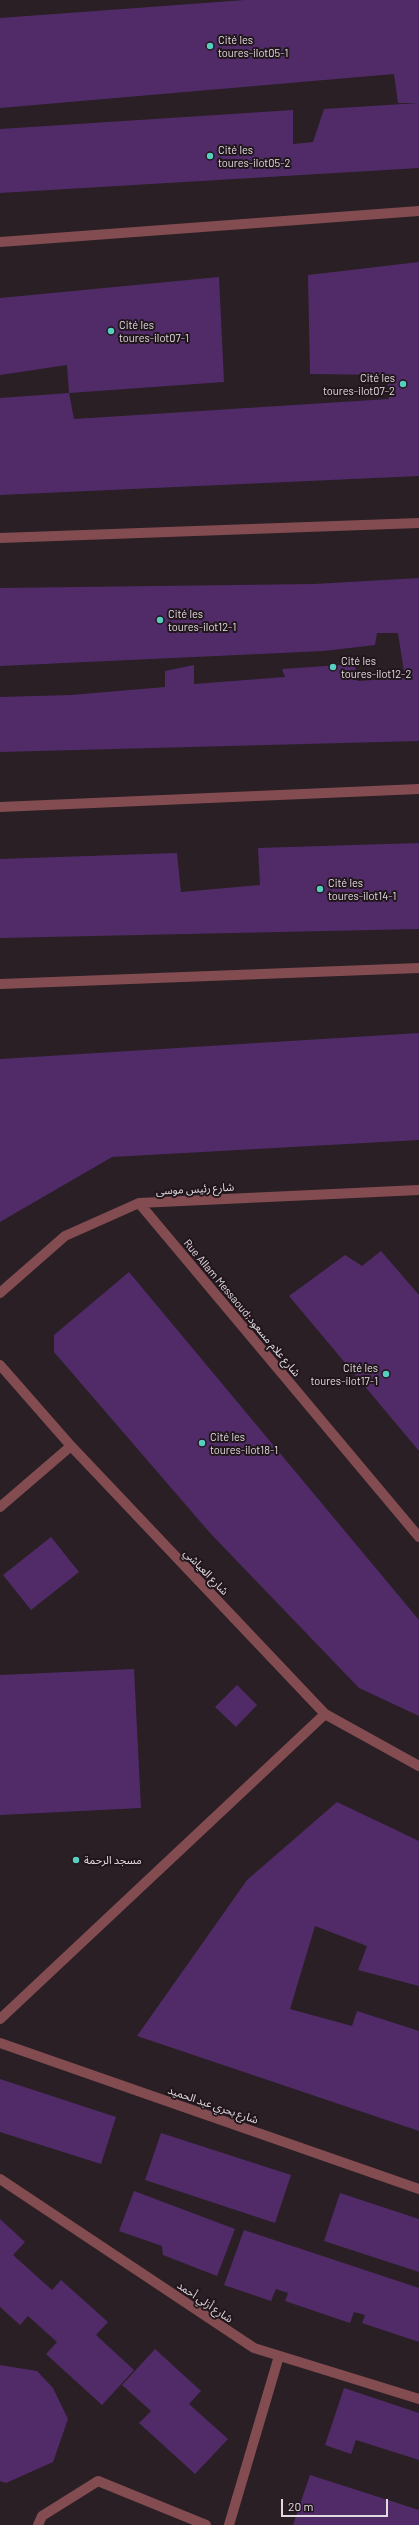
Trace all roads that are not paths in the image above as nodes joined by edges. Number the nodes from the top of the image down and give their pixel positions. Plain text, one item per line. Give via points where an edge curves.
1 (419, 211) edge
2 (0, 242) edge
3 (419, 524) edge
4 (0, 538) edge
5 (419, 789) edge
6 (0, 807) edge
7 (419, 968) edge
8 (0, 984) edge
9 (419, 1190) edge
10 (139, 1204) junction
11 (0, 1293) edge
12 (0, 1364) edge
13 (70, 1446) junction
14 (0, 1507) edge
15 (419, 1537) edge
16 (325, 1714) junction
17 (419, 1766) edge
18 (0, 2019) edge
19 (0, 2043) edge
20 (0, 2179) edge
21 (419, 2189) edge
22 (279, 2356) junction
23 (419, 2399) edge
24 (38, 2525) edge
25 (206, 2525) edge
26 (229, 2525) edge

1 - 2 street
3 - 4 street
5 - 6 street
7 - 8 street
9 - 10 street, شارع رئيس موسى
10 - 11 street, شارع رئيس موسى via 65,1236
10 - 15 street, Rue Allam Messaoud;شارع علام مسعود
12 - 13 street, شارع العياشي
13 - 14 street
13 - 16 street, شارع العياشي
16 - 17 street, شارع العياشي
16 - 18 street
19 - 21 street, شارع بحري عبد الحميد
20 - 22 street, شارع أزلي أحمد via 254,2348
22 - 23 street, شارع أزلي أحمد
22 - 26 street
24 - 25 street via 42,2516 98,2481

